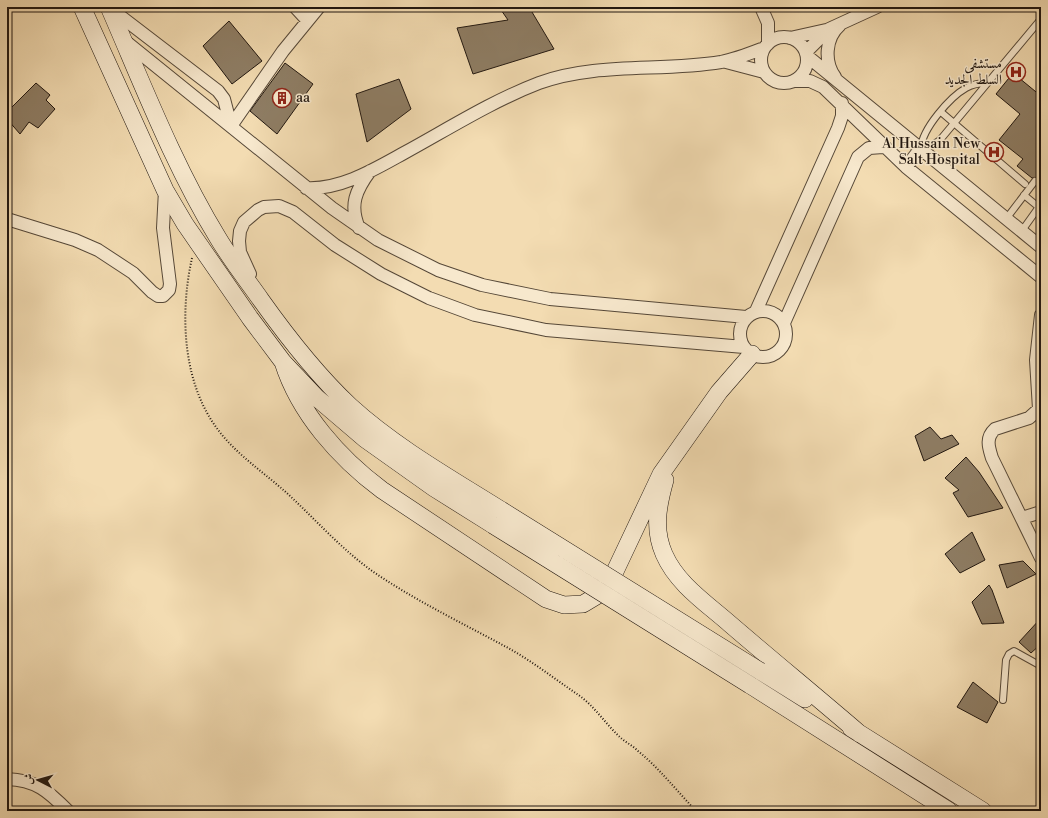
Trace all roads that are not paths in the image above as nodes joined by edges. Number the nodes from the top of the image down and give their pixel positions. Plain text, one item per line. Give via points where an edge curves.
1 (82, 7) edge
2 (295, 7) edge
3 (319, 7) edge
4 (877, 7) edge
5 (109, 8) edge
6 (764, 12) edge
7 (1041, 19) edge
8 (307, 20) junction
9 (846, 21) junction
10 (829, 29) junction
11 (122, 38) junction
12 (789, 38) junction
13 (766, 46) junction
14 (806, 54) junction
15 (721, 62) junction
16 (764, 72) junction
17 (795, 81) junction
18 (838, 82) junction
19 (987, 83) junction
20 (842, 103) junction
21 (941, 112) junction
22 (953, 124) junction
23 (232, 126) junction
24 (164, 133) junction
25 (144, 143) junction
26 (883, 147) junction
27 (921, 148) junction
28 (906, 167) junction
29 (370, 171) junction
30 (1035, 181) dead end
31 (1025, 184) dead end
32 (306, 188) junction
33 (165, 190) junction
34 (1024, 195) junction
35 (1040, 207) edge
36 (7, 219) edge
37 (1006, 219) junction
38 (359, 228) junction
39 (1021, 232) junction
40 (1041, 247) edge
41 (1041, 278) edge
42 (260, 298) junction
43 (751, 314) junction
44 (1041, 315) edge
45 (784, 323) junction
46 (748, 351) junction
47 (283, 362) junction
48 (671, 459) junction
49 (1041, 512) edge
50 (497, 518) junction
51 (1022, 518) junction
52 (1041, 558) edge
53 (1041, 666) edge
54 (755, 678) junction
55 (1003, 700) dead end
56 (860, 734) junction
57 (7, 779) edge
58 (68, 811) edge
59 (949, 811) edge
60 (983, 811) edge

1 - 25 main road
2 - 8 street
3 - 8 street
4 - 9 street
5 - 11 main road
5 - 23 street via 218,91 226,104
6 - 12 street
6 - 13 street via 769,30
7 - 19 lane
8 - 23 street
9 - 10 street
9 - 18 street via 832,35 827,54 832,74
10 - 12 street
10 - 14 street
11 - 23 street
11 - 24 main road
12 - 13 street via 781,37
12 - 14 street via 802,46
13 - 15 street
13 - 16 street via 761,56
14 - 17 street via 805,70
14 - 18 street
15 - 16 street via 743,65
15 - 29 street via 597,71 568,75 540,83 512,94
16 - 17 street via 781,84
17 - 20 street via 817,83
18 - 27 street
19 - 21 lane via 966,88
19 - 22 lane
20 - 26 street
20 - 43 street via 842,116 838,128
21 - 22 lane
21 - 27 lane via 924,133
22 - 27 lane via 936,144
22 - 31 lane
23 - 32 street
24 - 25 main road
24 - 42 main road via 216,233
25 - 33 main road
26 - 28 street
26 - 45 street via 869,148 858,157
27 - 28 street
27 - 37 street
28 - 41 street
29 - 32 street via 327,187
29 - 38 street via 356,192 354,201 353,210
30 - 34 lane
32 - 38 street
33 - 36 street via 163,228 170,284 169,290 163,296 152,292 133,273 98,250
33 - 47 main road via 195,242
34 - 35 lane
34 - 37 lane
35 - 39 lane
37 - 39 street
38 - 43 street via 438,270 504,291 550,299
39 - 40 street
42 - 46 street via 240,252 240,231 244,222 258,210 279,206 293,212 335,245 381,274 429,298 474,315 546,330
42 - 50 main road via 293,345 350,405
43 - 45 street via 762,310 775,314
43 - 46 street via 740,332
44 - 51 street via 1036,360 1039,409 1029,418 995,430 989,439 992,458
45 - 46 street via 785,340 776,353 760,357
46 - 48 main road
47 - 48 main road via 292,386 305,409 340,453 360,473 554,603 583,604 603,592 652,490
47 - 50 main road via 317,398 365,439 434,488
48 - 56 main road via 657,525 659,540 670,566 688,588
49 - 51 street
50 - 54 main road, bridge
51 - 52 street
53 - 55 lane via 1014,652 1009,654 1006,660
54 - 56 main road
54 - 59 main road
56 - 60 main road
57 - 58 street via 36,784

